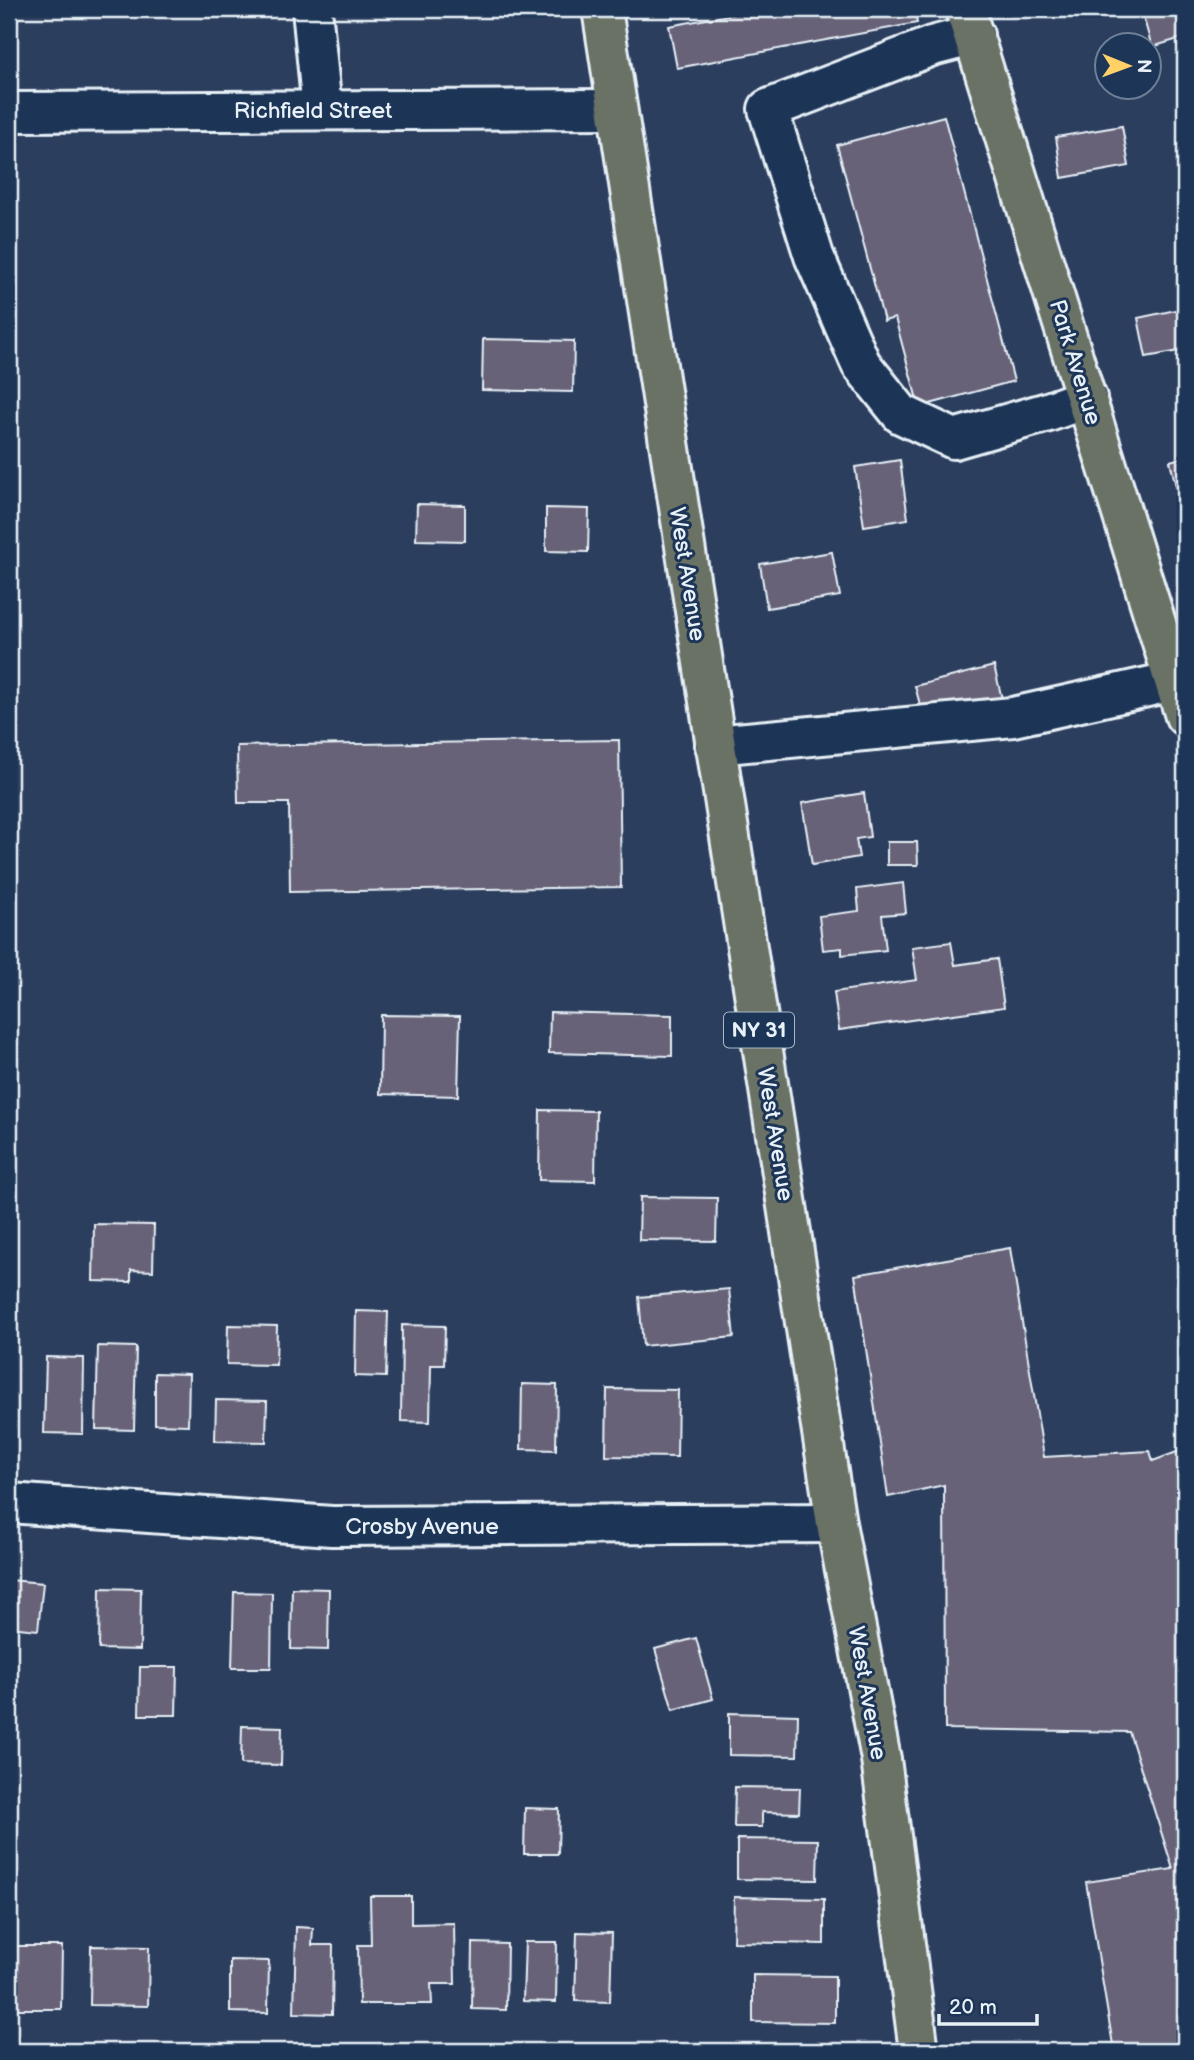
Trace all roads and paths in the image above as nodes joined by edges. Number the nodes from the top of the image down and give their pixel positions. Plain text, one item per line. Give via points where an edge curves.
1 (312, 9) edge
2 (602, 9) edge
3 (970, 22) edge
4 (617, 109) junction
5 (322, 110) junction
6 (9, 112) edge
7 (1087, 398) junction
8 (1180, 699) edge
9 (715, 745) junction
10 (9, 1503) edge
11 (836, 1523) junction
12 (919, 2051) edge

1 - 5 street
2 - 4 main road, West Avenue / NY 31
3 - 7 main road, Park Avenue
3 - 7 street via 932,46 768,109 814,256 861,364 901,414 954,439
4 - 5 street, Richfield Street
4 - 9 main road, West Avenue / NY 31
5 - 6 street, Richfield Street
7 - 8 main road, Park Avenue
8 - 9 street
9 - 11 main road, West Avenue / NY 31
10 - 11 street, Crosby Avenue via 332,1526
11 - 12 main road, West Avenue / NY 31 via 881,1759

